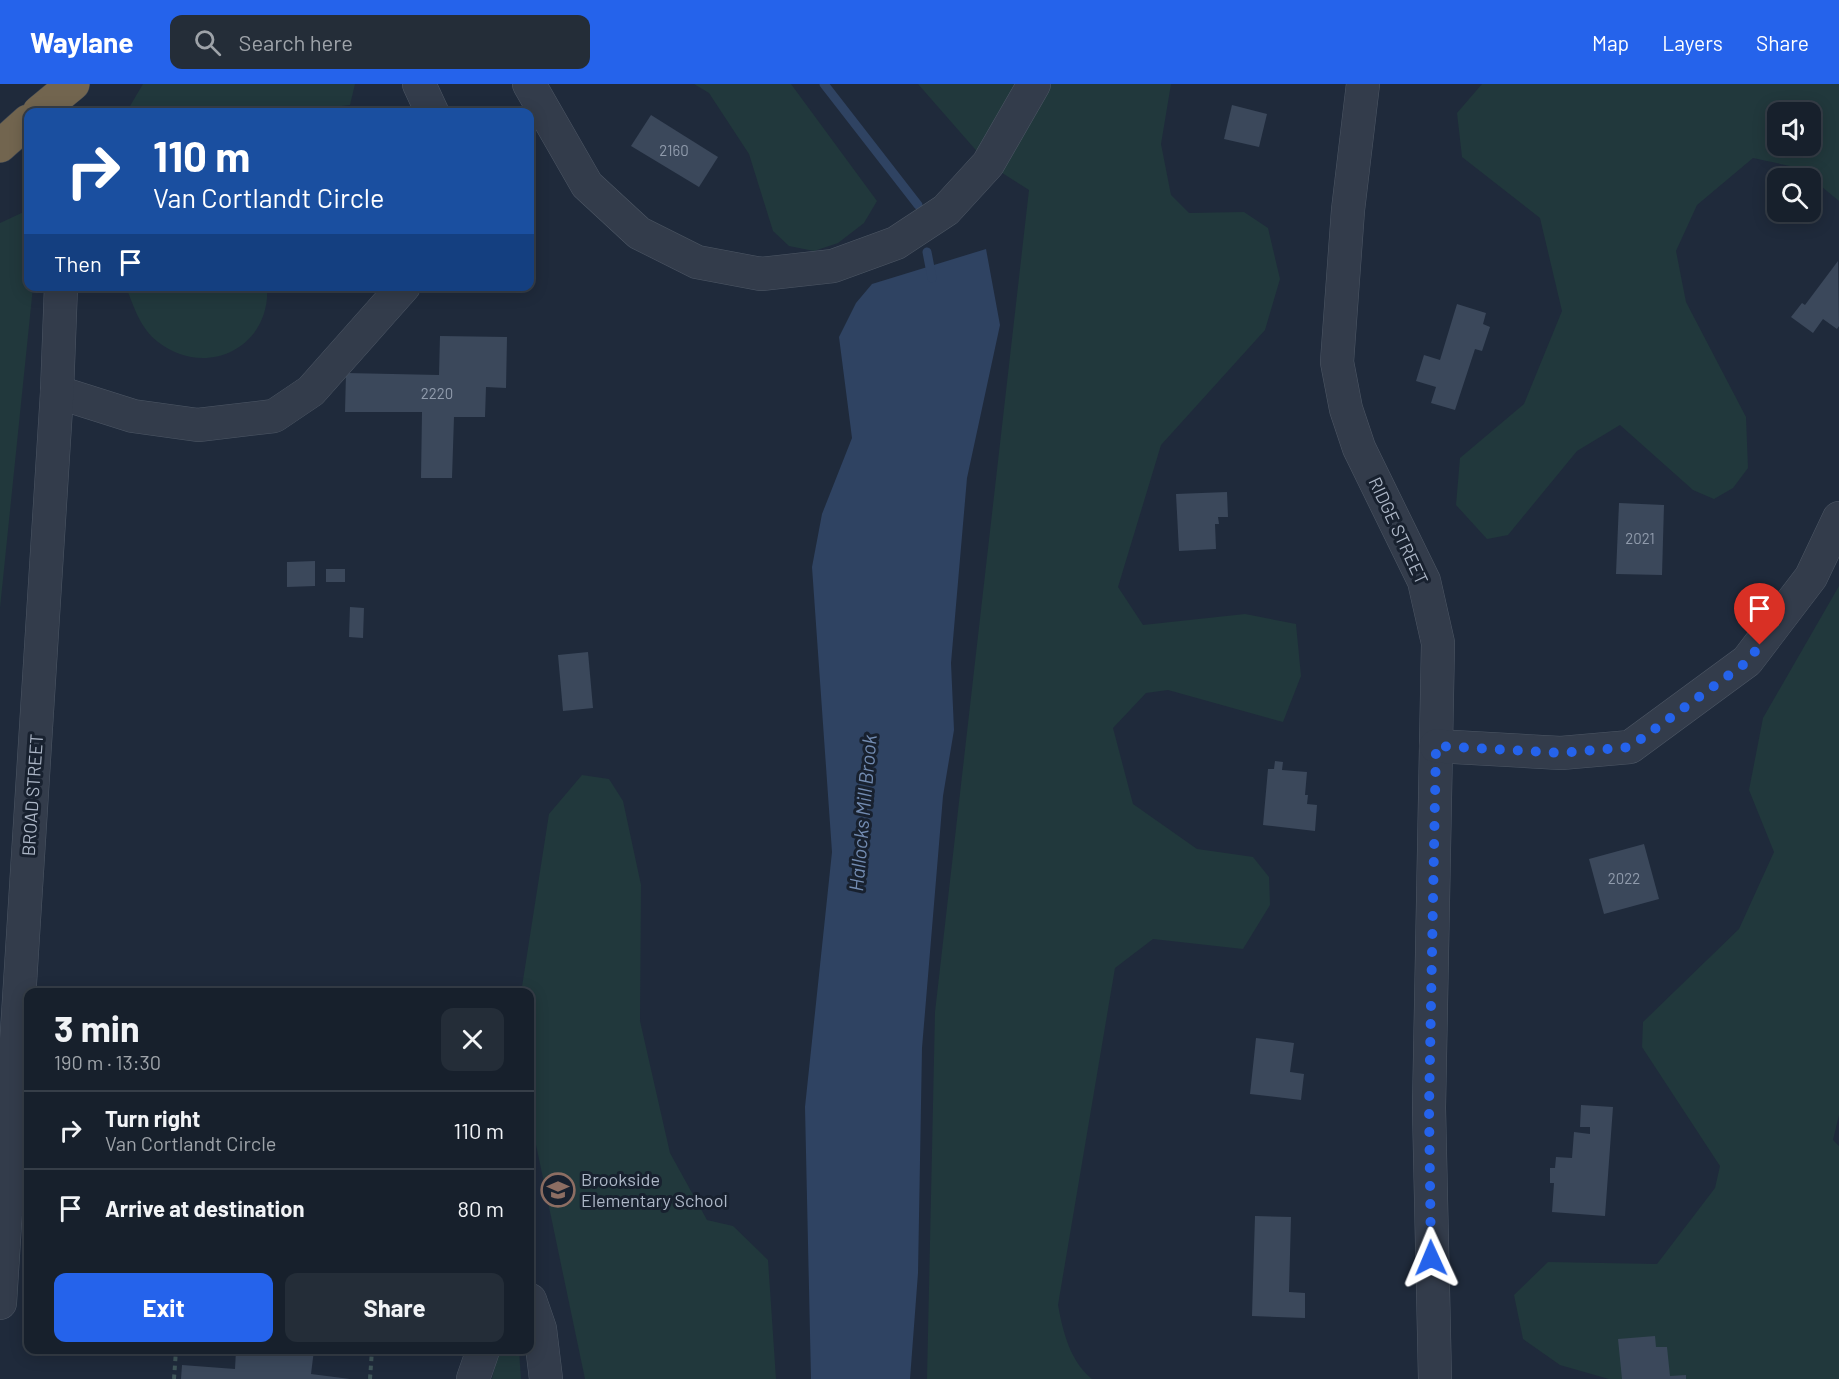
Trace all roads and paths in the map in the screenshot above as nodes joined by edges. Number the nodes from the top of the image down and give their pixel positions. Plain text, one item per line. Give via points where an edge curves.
1 (73, 84) edge
2 (419, 84) edge
3 (530, 84) edge
4 (1034, 84) edge
5 (1363, 84) edge
6 (46, 108) edge
7 (430, 108) edge
8 (24, 126) edge
9 (0, 146) edge
10 (61, 291) edge
11 (400, 291) edge
12 (57, 392) junction
13 (1839, 518) edge
14 (1436, 746) junction
15 (25, 988) edge
16 (24, 998) edge
17 (0, 1303) edge
18 (534, 1312) edge
19 (177, 1354) edge
20 (372, 1354) edge
21 (482, 1354) edge
22 (174, 1379) edge
23 (370, 1379) edge
24 (473, 1379) edge
25 (546, 1379) edge
26 (1435, 1379) edge

1 - 6 highway
2 - 7 street
3 - 4 street via 587,185 639,232 697,261 761,274 833,267 904,238 940,214 988,164
5 - 14 street, RIDGE STREET via 1348,210 1337,362 1359,448 1424,581 1438,643
8 - 9 highway
10 - 12 street, BROAD STREET
11 - 12 street via 311,391 274,416 198,426 133,416
12 - 15 street, BROAD STREET
13 - 14 street via 1811,577 1747,662 1630,747 1561,753
14 - 26 street, RIDGE STREET via 1429,1108
16 - 17 street, BROAD STREET
18 - 25 street
19 - 22 path
20 - 23 path
21 - 24 street

